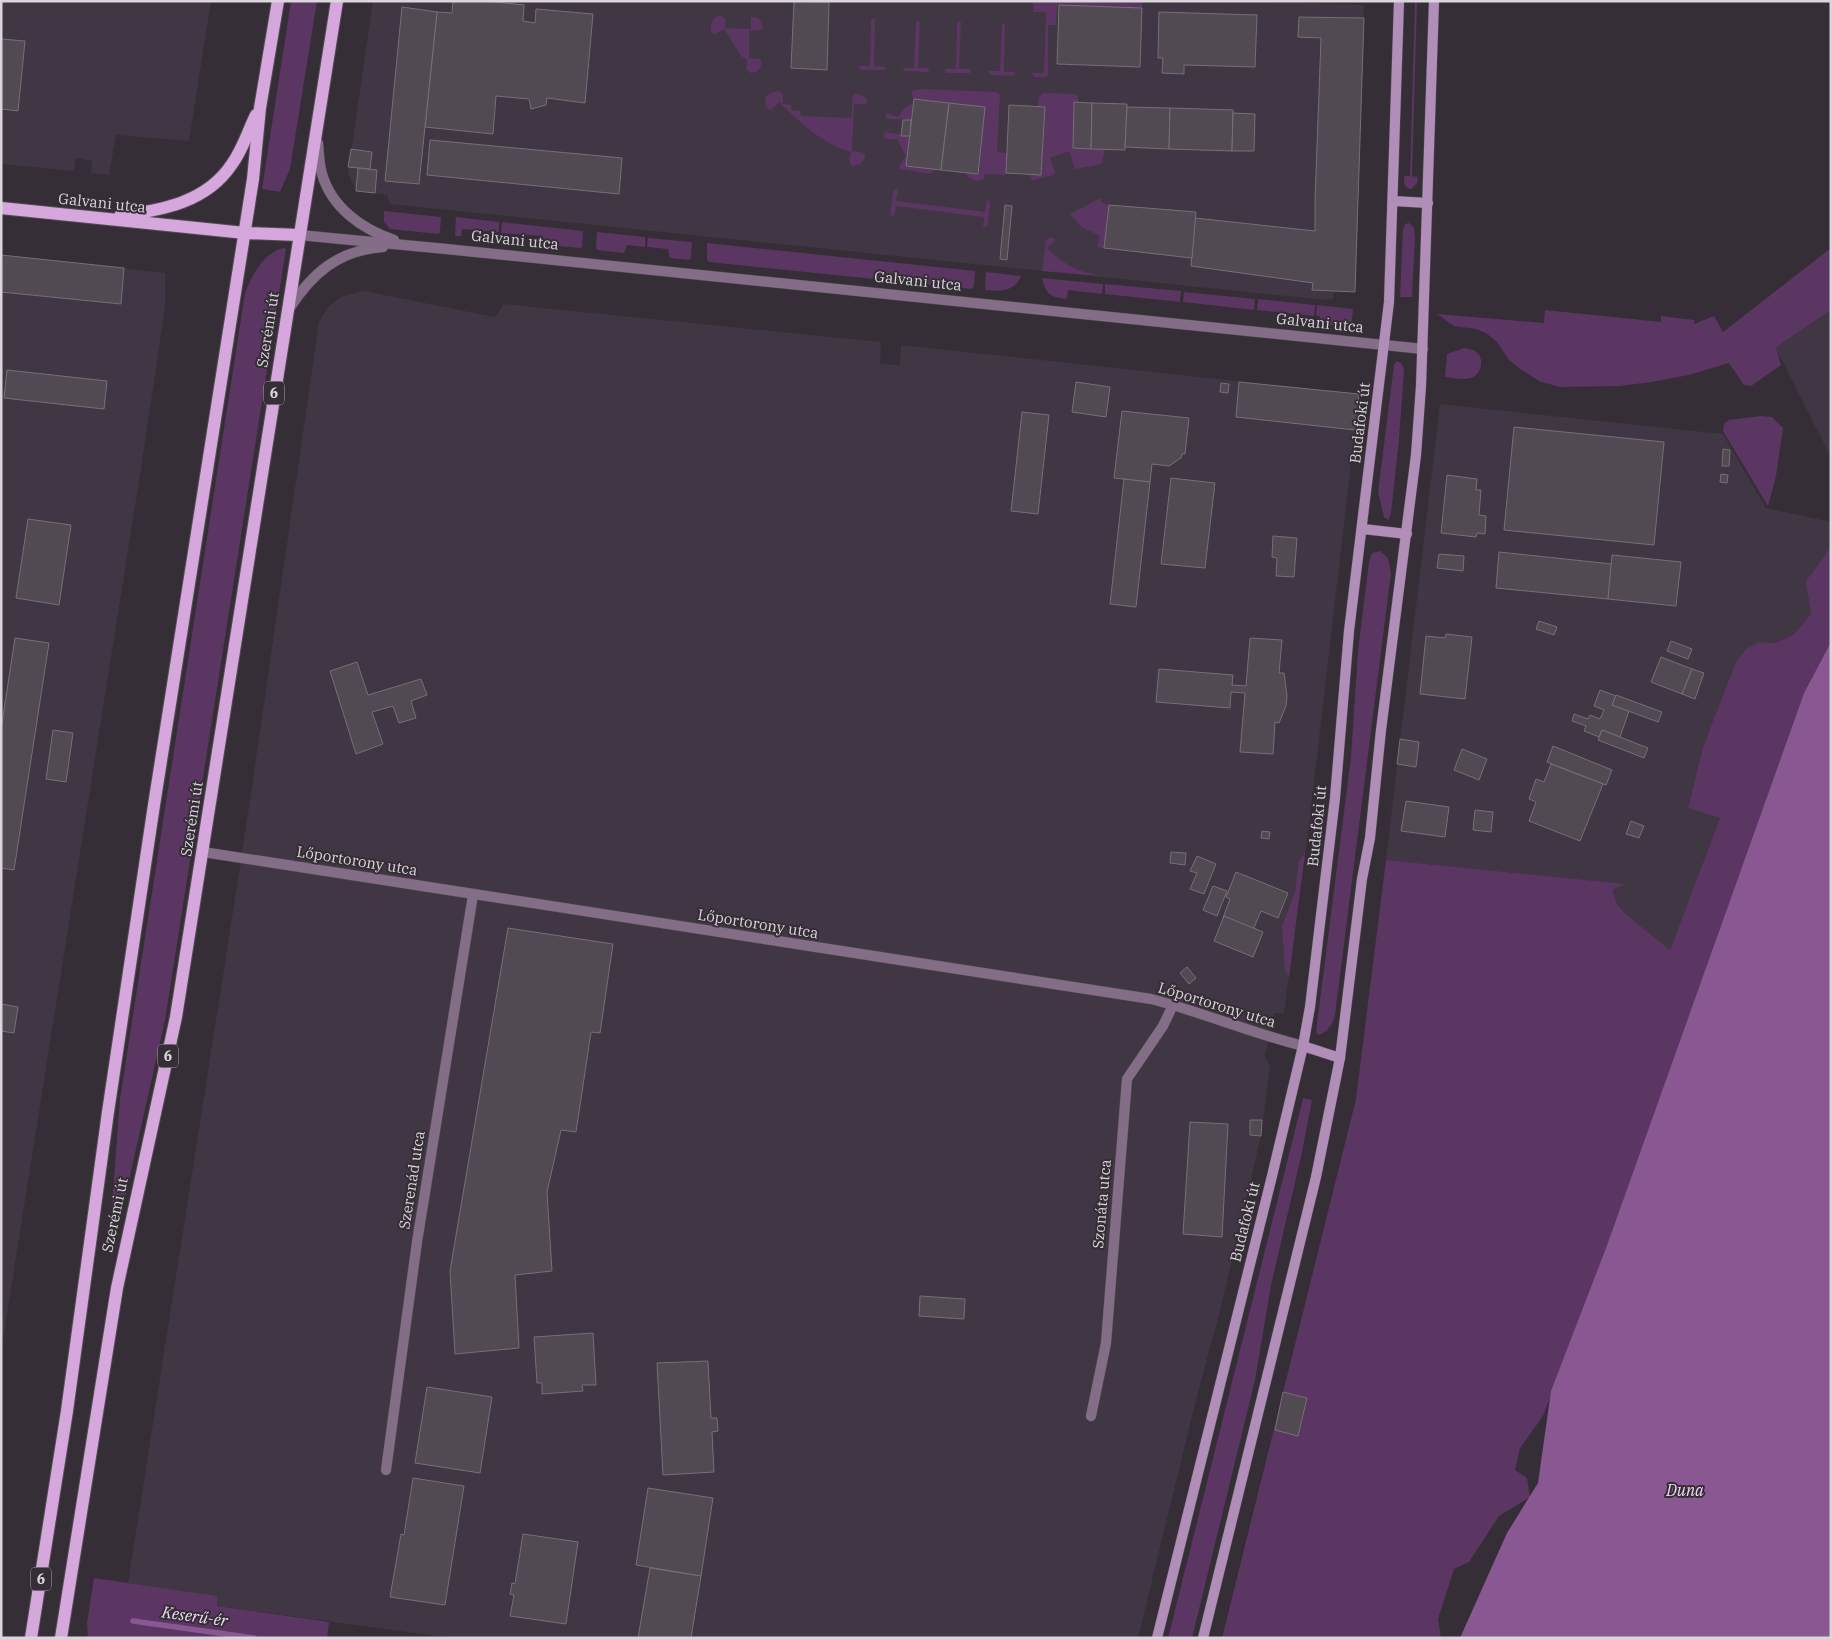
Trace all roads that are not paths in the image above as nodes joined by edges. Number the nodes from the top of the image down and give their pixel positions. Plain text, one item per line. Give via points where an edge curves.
1 (278, 1) edge
2 (336, 1) edge
3 (1399, 1) edge
4 (1434, 1) edge
5 (260, 108) junction
6 (316, 131) junction
7 (1393, 201) junction
8 (1428, 203) junction
9 (1, 208) edge
10 (101, 219) junction
11 (244, 233) junction
12 (299, 235) junction
13 (409, 245) junction
14 (287, 313) junction
15 (1385, 346) junction
16 (1422, 349) junction
17 (1363, 529) junction
18 (1406, 534) junction
19 (203, 852) junction
20 (473, 895) junction
21 (1173, 1005) junction
22 (1303, 1046) junction
23 (1340, 1058) junction
24 (1090, 1416) dead end
25 (386, 1470) dead end
26 (30, 1638) edge
27 (61, 1638) edge
28 (1157, 1638) edge
29 (1203, 1638) edge

1 - 5 main road, Szerémi út / 6
2 - 6 main road, Szerémi út / 6
3 - 7 main road, Budafoki út
4 - 8 main road
5 - 10 main road via 232,165 204,192 181,203
5 - 11 main road, Szerémi út / 6
6 - 12 main road, Szerémi út / 6
6 - 13 street, Galvani utca via 321,172 333,198 374,233
7 - 8 main road
7 - 15 main road, Budafoki út
8 - 16 main road
9 - 10 main road, Galvani utca
10 - 11 main road, Galvani utca
11 - 12 main road, Galvani utca
11 - 26 main road, Szerémi út / 6 via 142,882 67,1411
12 - 13 street, Galvani utca
12 - 14 main road, Szerémi út / 6
13 - 14 street, Galvani utca via 374,248 338,259 318,272
13 - 15 street, Galvani utca
14 - 19 main road, Szerémi út / 6
15 - 16 street, Galvani utca
15 - 17 main road, Budafoki út
16 - 18 main road via 1416,455
17 - 18 main road
17 - 22 main road, Budafoki út via 1344,682 1333,818
18 - 23 main road
19 - 20 street, Lőportorony utca
19 - 27 main road, Szerémi út / 6 via 168,1060 117,1288
20 - 21 street, Lőportorony utca
20 - 25 street, Szerenád utca via 418,1234
21 - 22 street, Lőportorony utca
21 - 24 street, Szonáta utca via 1128,1079 1106,1343
22 - 23 main road
22 - 28 main road, Budafoki út
23 - 29 main road via 1316,1177

